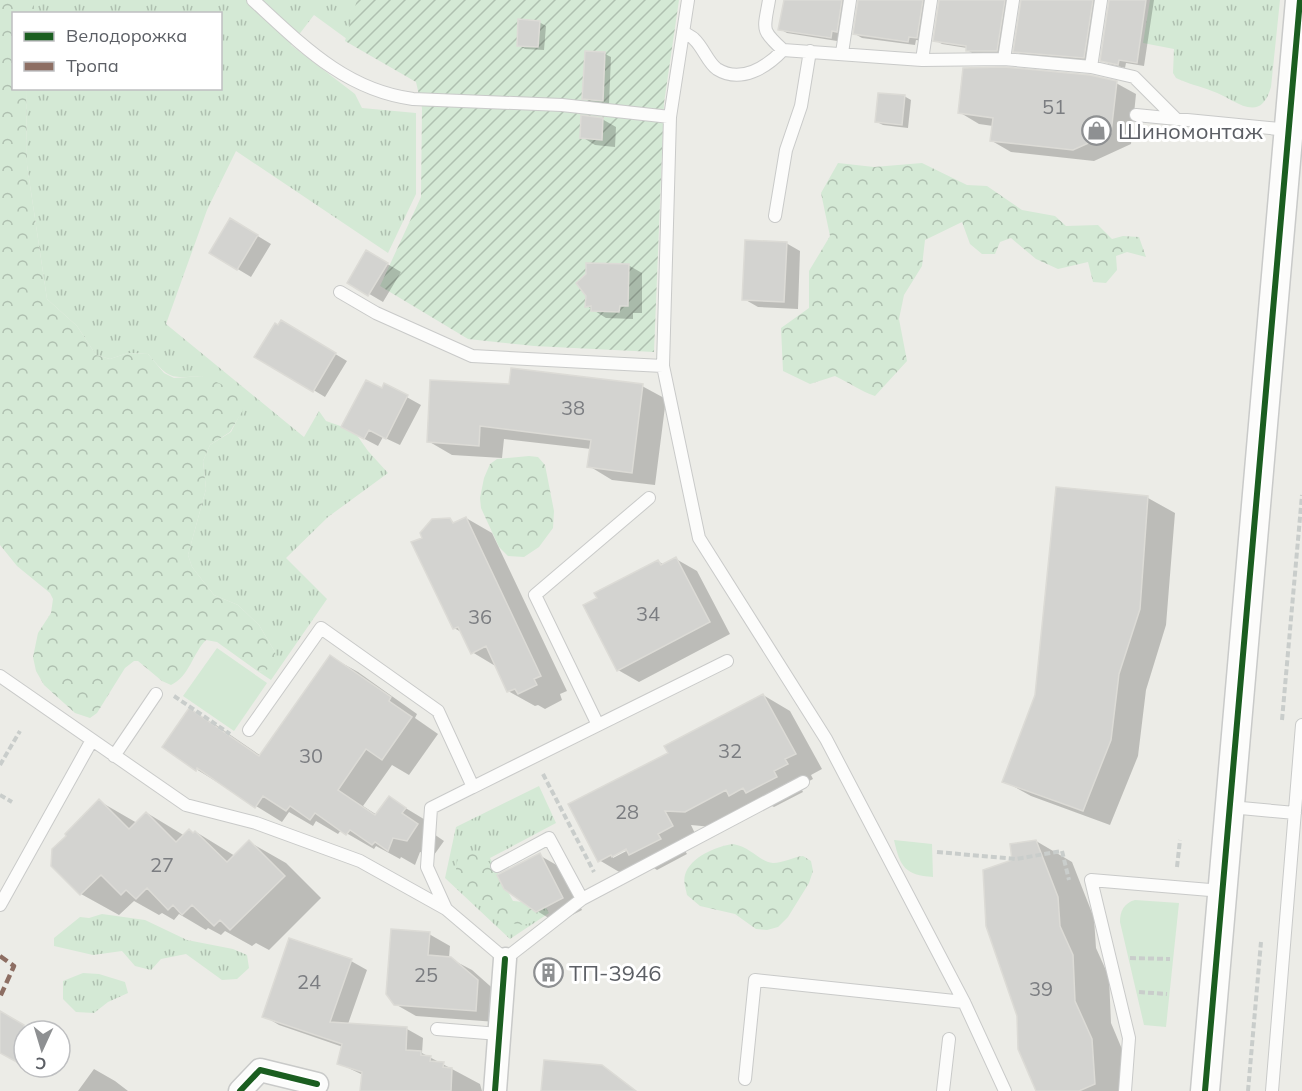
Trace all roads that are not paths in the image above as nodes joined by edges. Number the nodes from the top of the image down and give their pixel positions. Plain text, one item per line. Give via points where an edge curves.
1 (253, 0) edge
2 (688, 0) edge
3 (769, 0) edge
4 (850, 0) edge
5 (932, 0) edge
6 (1013, 0) edge
7 (1101, 0) edge
8 (1300, 0) edge
9 (683, 32) junction
10 (783, 50) junction
11 (810, 51) junction
12 (842, 53) junction
13 (1004, 58) junction
14 (922, 60) junction
15 (1091, 67) junction
16 (1136, 115) dead end
17 (670, 117) junction
18 (1176, 119) junction
19 (1289, 130) junction
20 (775, 216) dead end
21 (340, 292) dead end
22 (663, 366) junction
23 (649, 498) dead end
24 (727, 661) dead end
25 (0, 676) edge
26 (156, 694) road end
27 (598, 725) junction
28 (1302, 725) edge
29 (249, 730) road end
30 (92, 740) junction
31 (114, 756) junction
32 (803, 782) dead end
33 (473, 787) junction
34 (1230, 807) junction
35 (1295, 813) junction
36 (497, 866) dead end
37 (1222, 891) junction
38 (582, 899) junction
39 (0, 905) edge
40 (446, 909) junction
41 (505, 959) junction
42 (964, 1002) junction
43 (436, 1029) dead end
44 (499, 1035) junction
45 (949, 1039) dead end
46 (745, 1079) dead end
47 (317, 1084) dead end
48 (240, 1091) edge
49 (495, 1091) edge
50 (943, 1091) edge
51 (1005, 1091) edge
52 (1125, 1091) edge
53 (1205, 1091) edge
54 (1272, 1091) edge

1 - 17 lane via 333,69 393,96 561,105
2 - 9 lane
3 - 10 lane via 767,35
4 - 12 lane
5 - 14 lane
6 - 13 lane
7 - 15 lane
8 - 19 street
9 - 10 lane via 694,39 717,69 737,75 755,72
9 - 17 lane
10 - 11 lane
11 - 12 lane
11 - 20 lane
12 - 14 lane
13 - 14 lane
13 - 15 lane
15 - 18 lane via 1134,77
16 - 18 lane
17 - 22 lane
18 - 19 lane
19 - 34 street
21 - 22 lane via 376,313 472,356
22 - 42 lane via 699,538 826,739
23 - 27 lane via 535,595
24 - 27 lane
25 - 30 lane
26 - 31 lane
27 - 33 lane
28 - 35 lane
29 - 33 lane via 321,628 438,711
30 - 31 lane
30 - 39 lane
31 - 40 lane via 186,805 256,823 360,861
32 - 38 lane
33 - 40 lane via 431,808 427,867
34 - 35 lane
34 - 37 street
35 - 54 lane
36 - 38 lane via 549,838
37 - 52 lane via 1091,880 1129,1038
37 - 53 street
38 - 41 lane
40 - 41 lane
41 - 44 street
42 - 46 lane via 755,980
42 - 51 lane
43 - 44 lane
44 - 49 street
45 - 50 lane
47 - 48 street via 260,1070

